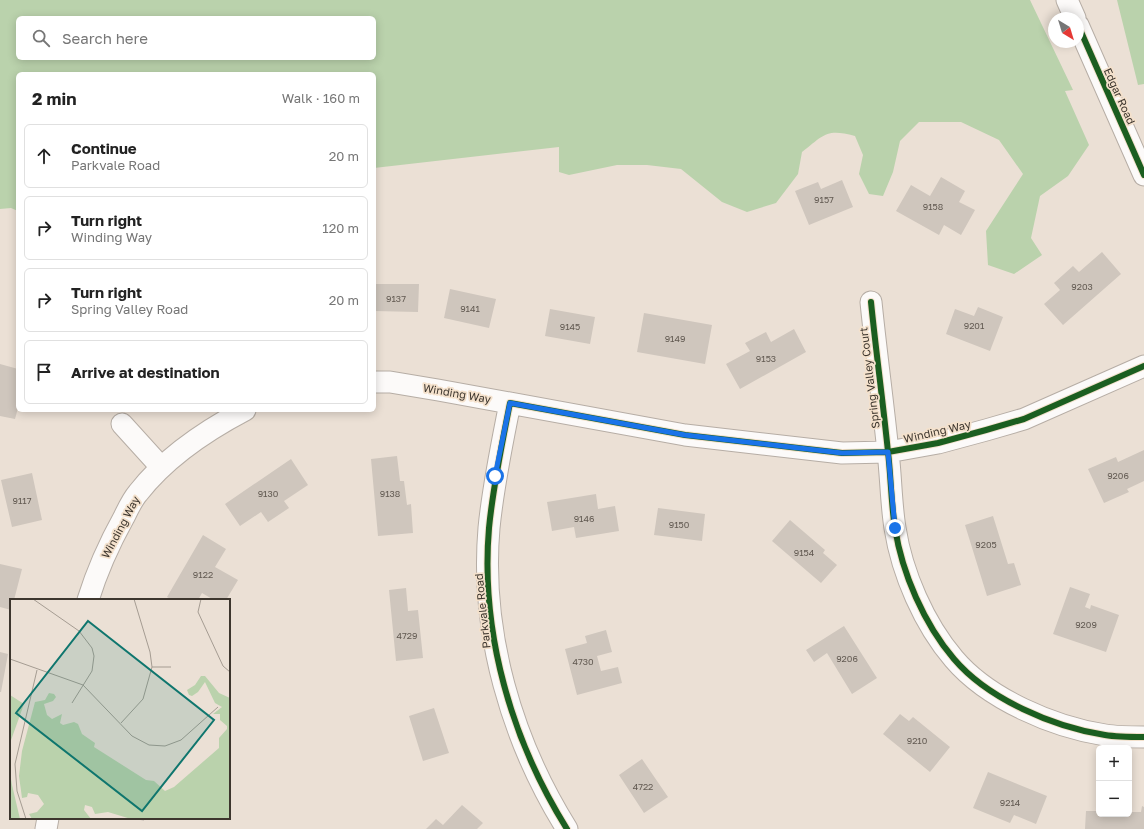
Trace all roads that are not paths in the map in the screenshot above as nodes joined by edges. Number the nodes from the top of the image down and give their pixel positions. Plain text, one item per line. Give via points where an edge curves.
1 (1067, 0) edge
2 (1072, 12) edge
3 (1084, 39) edge
4 (1144, 175) edge
5 (870, 302) dead end
6 (1144, 366) edge
7 (376, 382) edge
8 (510, 403) junction
9 (241, 412) edge
10 (122, 424) dead end
11 (888, 452) junction
12 (161, 467) junction
13 (88, 599) edge
14 (1144, 737) edge
15 (48, 819) edge
16 (46, 829) edge
17 (567, 829) edge

1 - 2 street
3 - 4 street, Edgar Road
5 - 11 street, Spring Valley Court
6 - 11 street, Winding Way via 1024,419 938,443
7 - 8 street, Winding Way via 397,383
8 - 11 street, Winding Way via 706,438 842,453
8 - 17 street, Parkvale Road via 495,476 489,529 487,576 493,635 506,692 524,745 550,802
9 - 12 street, Winding Way via 217,425
10 - 12 street
11 - 14 street, Spring Valley Court via 895,528 905,570 934,632 954,659 976,680 1034,715 1068,727 1106,735
12 - 13 street, Winding Way via 137,494 111,540
15 - 16 street

